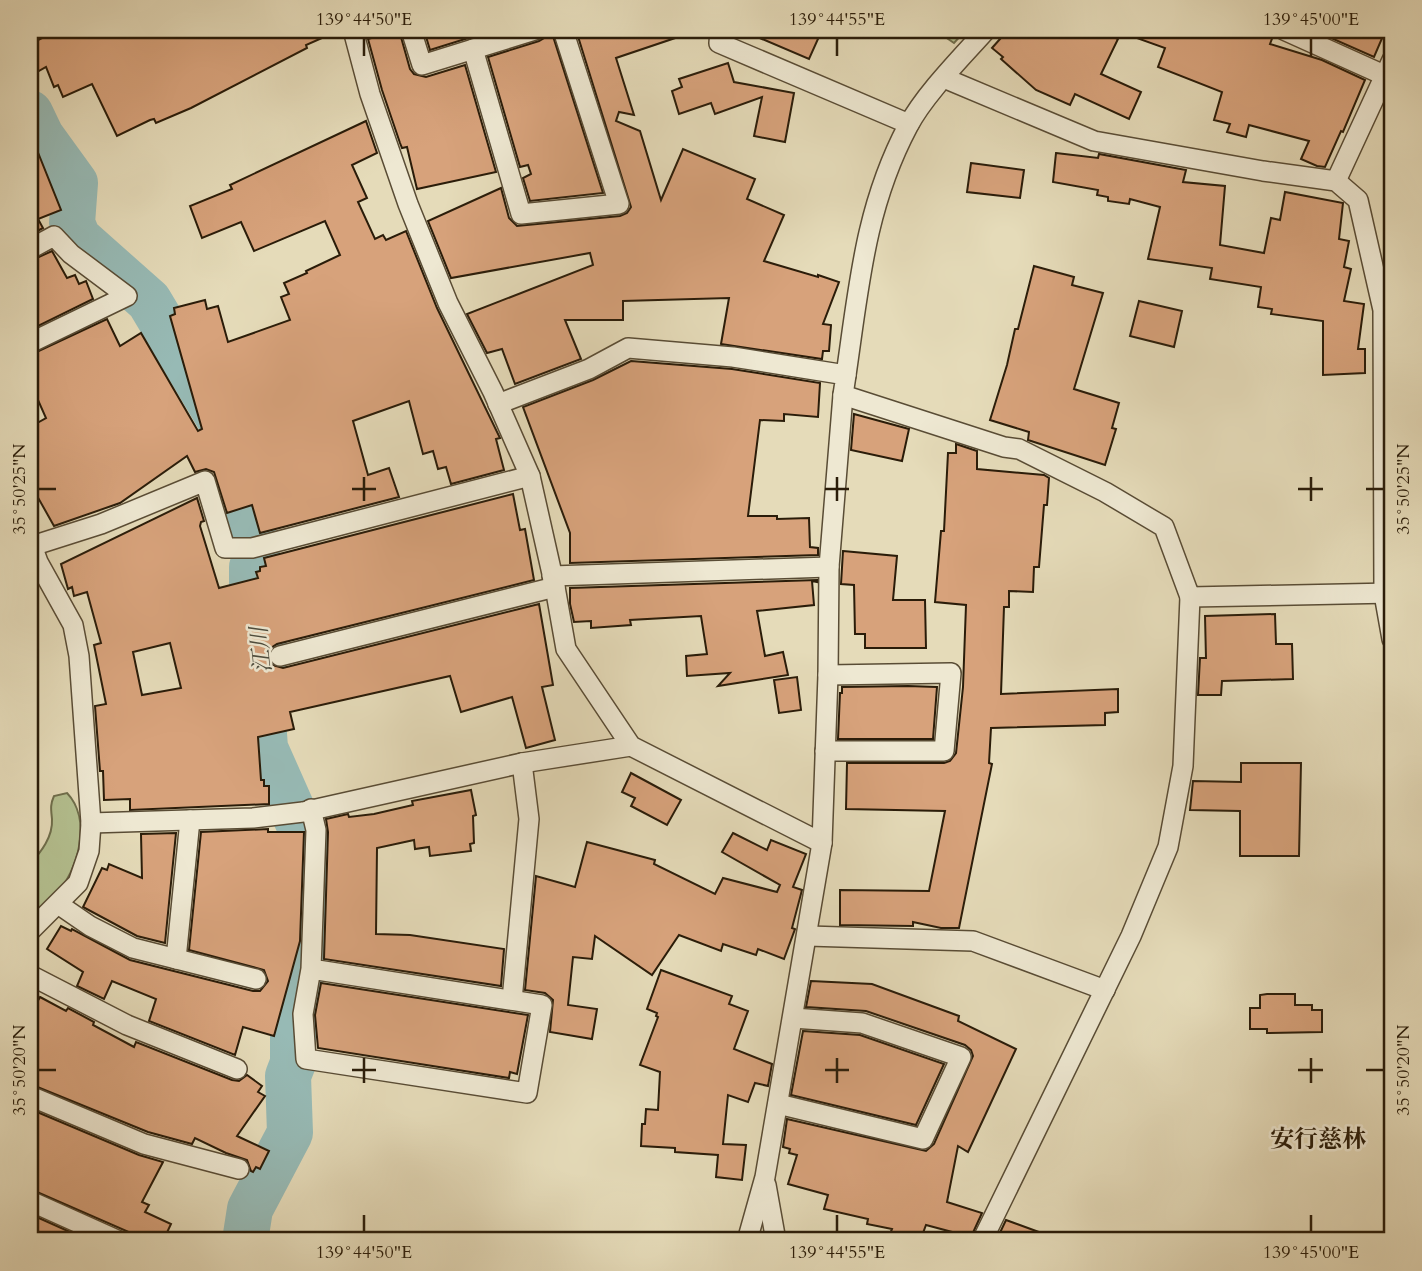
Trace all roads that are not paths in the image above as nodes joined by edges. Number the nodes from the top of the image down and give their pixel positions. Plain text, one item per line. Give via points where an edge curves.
1 (352, 30) edge
2 (411, 30) edge
3 (535, 30) edge
4 (563, 30) edge
5 (720, 30) edge
6 (986, 30) edge
7 (1284, 30) edge
8 (473, 49) junction
9 (1389, 68) edge
10 (944, 78) junction
11 (909, 124) junction
12 (1336, 181) junction
13 (30, 249) edge
14 (30, 342) edge
15 (846, 375) junction
16 (843, 395) junction
17 (498, 404) junction
18 (1387, 407) edge
19 (530, 476) junction
20 (1388, 513) edge
21 (31, 543) edge
22 (829, 567) junction
23 (553, 581) junction
24 (1388, 594) edge
25 (1190, 597) junction
26 (1392, 639) edge
27 (279, 656) dead end
28 (828, 675) junction
29 (631, 746) junction
30 (825, 751) junction
31 (522, 763) junction
32 (311, 809) junction
33 (190, 820) junction
34 (91, 823) junction
35 (822, 844) junction
36 (58, 904) junction
37 (30, 931) edge
38 (808, 936) junction
39 (176, 960) junction
40 (311, 970) junction
41 (30, 975) edge
42 (256, 979) dead end
43 (1105, 990) junction
44 (512, 1000) junction
45 (793, 1018) junction
46 (237, 1069) dead end
47 (30, 1096) edge
48 (778, 1104) junction
49 (239, 1169) dead end
50 (765, 1177) junction
51 (30, 1201) edge
52 (119, 1241) edge
53 (747, 1241) edge
54 (776, 1241) edge
55 (982, 1241) edge

1 - 17 street via 408,204 448,303
2 - 8 street via 422,65
3 - 8 street
4 - 8 street via 619,204 520,214
5 - 11 street via 719,43
6 - 10 street
7 - 9 street
9 - 12 street
10 - 11 street
10 - 12 street via 1094,141
11 - 15 street via 875,203 864,247
12 - 18 street via 1358,200 1383,310
13 - 14 street via 54,236 127,296
15 - 16 street
15 - 17 street via 733,357 628,348 589,369
16 - 22 street
16 - 25 street via 1019,449 1105,492 1164,527
17 - 19 street
18 - 20 street
19 - 21 street via 252,548 225,548 205,481 101,524
19 - 23 street
20 - 24 street
21 - 34 street via 73,625
22 - 23 street
22 - 28 street
23 - 27 street
23 - 29 street via 566,649
24 - 25 street
24 - 26 street
25 - 43 street via 1183,766 1168,847
28 - 30 street
28 - 30 street via 951,673 944,751
29 - 31 street
29 - 35 street
30 - 35 street
31 - 32 street
31 - 44 street via 529,819
32 - 33 street via 253,818
32 - 40 street via 316,830
33 - 34 street
33 - 39 street
34 - 36 street via 89,851 78,883
35 - 38 street
36 - 37 street
36 - 39 street via 133,948
38 - 43 street via 973,941
38 - 45 street
39 - 42 street
40 - 44 street
40 - 44 street via 303,1014 306,1059 527,1093 542,1006
41 - 46 street via 127,1025
43 - 55 street
45 - 48 street
45 - 48 street via 862,1023 961,1057 923,1139
47 - 49 street via 144,1144
48 - 50 street
50 - 53 street
50 - 54 street
51 - 52 street

